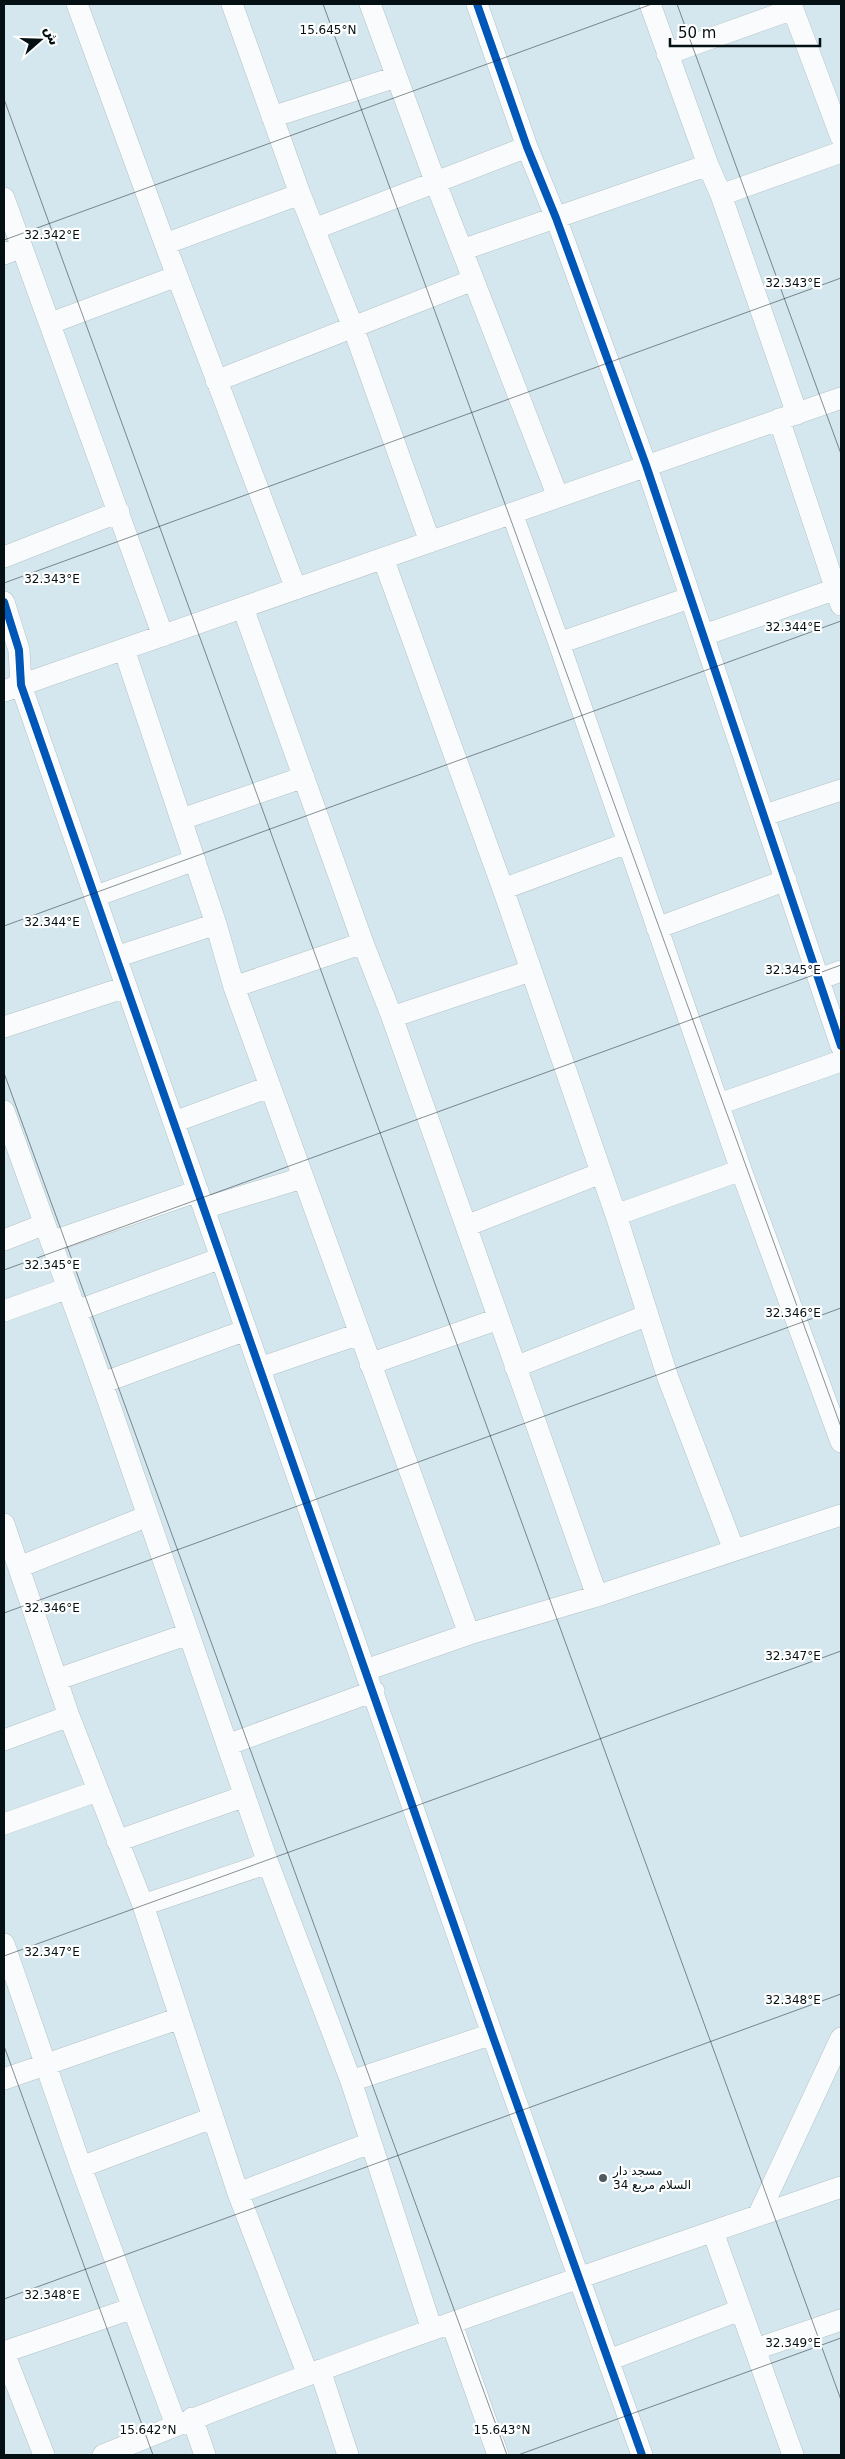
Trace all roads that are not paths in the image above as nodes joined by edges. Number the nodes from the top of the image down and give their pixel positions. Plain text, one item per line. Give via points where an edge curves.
1 (77, 4) edge
2 (232, 4) edge
3 (370, 4) edge
4 (478, 4) edge
5 (650, 4) edge
6 (792, 6) edge
7 (667, 54) junction
8 (396, 77) junction
9 (837, 110) edge
10 (272, 117) junction
11 (841, 137) edge
12 (528, 147) junction
13 (841, 152) edge
14 (708, 164) junction
15 (435, 181) junction
16 (300, 194) junction
17 (721, 195) junction
18 (4, 198) edge
19 (556, 218) junction
20 (314, 229) junction
21 (165, 244) junction
22 (462, 250) junction
23 (13, 251) edge
24 (177, 276) junction
25 (473, 280) junction
26 (51, 323) junction
27 (353, 327) junction
28 (216, 381) junction
29 (841, 398) edge
30 (788, 416) junction
31 (646, 465) junction
32 (558, 497) junction
33 (119, 512) junction
34 (512, 513) junction
35 (430, 542) junction
36 (4, 557) edge
37 (383, 558) junction
38 (296, 588) junction
39 (839, 597) edge
40 (689, 598) junction
41 (4, 602) edge
42 (243, 608) junction
43 (704, 635) junction
44 (163, 636) junction
45 (559, 643) junction
46 (124, 649) junction
47 (12, 688) edge
48 (304, 777) junction
49 (841, 790) edge
50 (765, 815) junction
51 (182, 819) junction
52 (627, 843) junction
53 (195, 860) junction
54 (786, 880) junction
55 (503, 889) junction
56 (96, 896) junction
57 (216, 924) junction
58 (657, 928) junction
59 (363, 943) junction
60 (116, 957) junction
61 (530, 970) junction
62 (841, 971) edge
63 (819, 979) junction
64 (126, 987) junction
65 (234, 987) junction
66 (392, 1017) junction
67 (4, 1027) edge
68 (841, 1046) edge
69 (841, 1061) edge
70 (269, 1087) junction
71 (719, 1104) junction
72 (4, 1111) edge
73 (174, 1122) junction
74 (741, 1170) junction
75 (601, 1173) junction
76 (302, 1178) junction
77 (201, 1200) junction
78 (616, 1215) junction
79 (466, 1226) junction
80 (48, 1233) junction
81 (4, 1240) edge
82 (221, 1258) junction
83 (68, 1288) junction
84 (4, 1311) edge
85 (76, 1311) junction
86 (648, 1315) junction
87 (498, 1319) junction
88 (246, 1330) junction
89 (359, 1334) junction
90 (370, 1364) junction
91 (515, 1367) junction
92 (260, 1368) junction
93 (102, 1383) junction
94 (841, 1442) edge
95 (841, 1515) edge
96 (148, 1516) junction
97 (4, 1524) edge
98 (734, 1550) junction
99 (19, 1567) junction
100 (596, 1596) junction
101 (188, 1634) junction
102 (469, 1634) junction
103 (366, 1670) junction
104 (58, 1679) junction
105 (374, 1691) junction
106 (69, 1716) junction
107 (4, 1740) edge
108 (227, 1745) junction
109 (97, 1790) junction
110 (245, 1796) junction
111 (4, 1824) edge
112 (117, 1841) junction
113 (268, 1863) junction
114 (143, 1905) junction
115 (5, 1952) edge
116 (180, 2018) junction
117 (492, 2034) junction
118 (841, 2038) edge
119 (45, 2065) junction
120 (4, 2079) edge
121 (351, 2081) junction
122 (212, 2118) junction
123 (370, 2142) junction
124 (81, 2167) junction
125 (841, 2189) edge
126 (238, 2193) junction
127 (758, 2216) junction
128 (713, 2232) junction
129 (578, 2279) junction
130 (133, 2308) junction
131 (740, 2310) junction
132 (841, 2320) edge
133 (452, 2324) junction
134 (432, 2330) junction
135 (756, 2349) junction
136 (4, 2353) edge
137 (609, 2360) junction
138 (314, 2373) junction
139 (184, 2422) junction
140 (44, 2455) edge
141 (103, 2455) edge
142 (205, 2455) edge
143 (348, 2455) edge
144 (498, 2455) edge
145 (642, 2455) edge
146 (792, 2455) edge

1 - 21 street
2 - 10 street
3 - 8 street
4 - 12 street
5 - 7 street
6 - 7 street
6 - 9 street
7 - 14 street
8 - 10 street
8 - 15 street
9 - 11 street
10 - 16 street
12 - 15 street
12 - 19 street
13 - 17 street
14 - 17 street
14 - 19 street
15 - 20 street
15 - 22 street
16 - 20 street
16 - 21 street
17 - 30 street
18 - 23 street
19 - 22 street
19 - 31 street
20 - 27 street
21 - 24 street
22 - 25 street
23 - 26 street
24 - 26 street
24 - 28 street
25 - 27 street
25 - 32 street
26 - 33 street
27 - 28 street
27 - 35 street
28 - 38 street
29 - 30 street
30 - 31 street
30 - 39 street
31 - 32 street
31 - 40 street
32 - 34 street
33 - 36 street
33 - 44 street
34 - 35 street
34 - 45 street
35 - 37 street
37 - 38 street
37 - 55 street
38 - 42 street
39 - 43 street
40 - 43 street
40 - 45 street
41 - 47 street via 19,650
42 - 44 street
42 - 48 street
43 - 50 street
44 - 46 street
45 - 52 street
46 - 47 street
46 - 51 street
47 - 56 street
48 - 51 street
48 - 59 street
49 - 50 street
50 - 54 street
51 - 53 street
52 - 55 street
52 - 58 street
53 - 56 street
53 - 57 street
54 - 58 street
54 - 63 street
55 - 61 street
56 - 60 street
57 - 60 street
57 - 65 street
58 - 71 street
59 - 65 street
59 - 66 street
60 - 64 street
61 - 66 street
61 - 75 street
62 - 63 street
63 - 68 street
64 - 67 street
64 - 73 street
65 - 70 street
66 - 79 street
69 - 71 street
70 - 73 street
70 - 76 street
71 - 74 street
72 - 80 street
73 - 77 street
74 - 78 street
74 - 94 street
75 - 78 street
75 - 79 street
76 - 77 street
76 - 89 street
77 - 80 street
77 - 82 street
78 - 86 street
79 - 87 street
80 - 81 street
80 - 83 street
82 - 85 street
82 - 88 street
83 - 84 street
83 - 85 street
85 - 93 street
86 - 91 street
86 - 98 street via 668,1378
87 - 90 street
87 - 91 street
88 - 92 street
88 - 93 street
89 - 90 street
89 - 92 street
90 - 102 street
91 - 100 street
92 - 103 street
93 - 96 street
95 - 98 street
96 - 99 street
96 - 101 street
97 - 99 street
98 - 100 street
99 - 104 street
100 - 102 street
101 - 104 street
101 - 108 street
102 - 103 street
103 - 105 street
104 - 106 street
105 - 108 street
105 - 117 street
106 - 107 street
106 - 109 street
108 - 110 street
109 - 111 street
109 - 112 street
110 - 112 street
110 - 113 street
112 - 114 street
113 - 114 street
113 - 121 street
114 - 116 street
115 - 119 street
116 - 119 street
116 - 122 street
117 - 121 street
117 - 129 street
118 - 127 street
119 - 120 street
119 - 124 street
121 - 123 street
122 - 124 street
122 - 126 street
123 - 126 street
123 - 134 street
124 - 130 street
125 - 127 street
126 - 138 street
127 - 128 street
128 - 129 street
128 - 131 street
129 - 133 street
129 - 137 street
130 - 136 street
130 - 139 street
131 - 135 street
131 - 137 street
132 - 135 street
133 - 134 street
133 - 144 street
134 - 138 street
135 - 146 street
136 - 140 street
137 - 145 street
138 - 139 street
138 - 143 street
139 - 141 street
139 - 142 street

